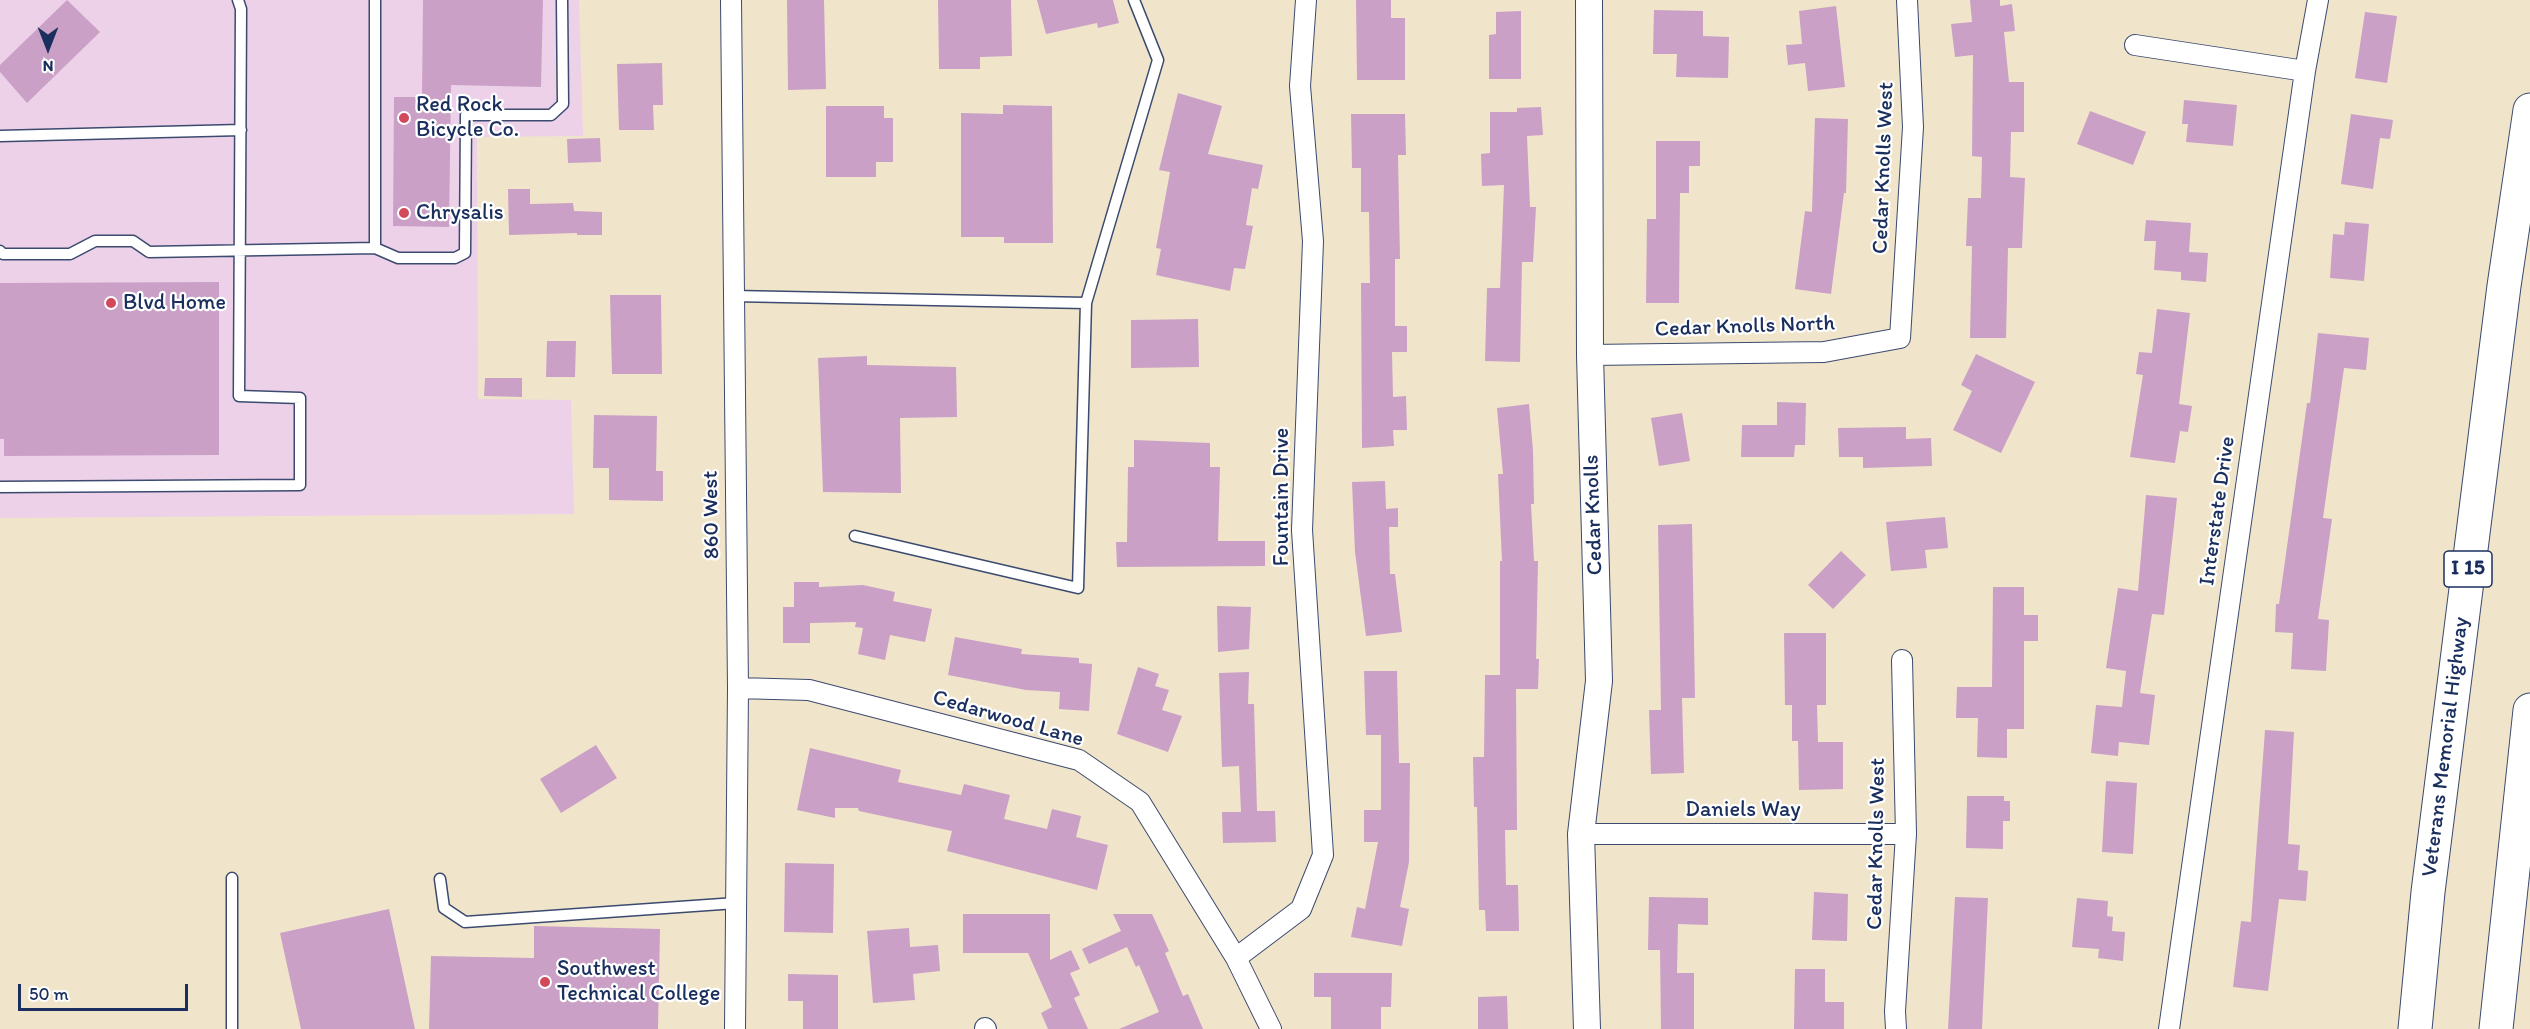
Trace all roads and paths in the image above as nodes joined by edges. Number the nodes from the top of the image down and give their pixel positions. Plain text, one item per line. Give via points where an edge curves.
1 (238, 0) edge
2 (375, 0) edge
3 (562, 0) edge
4 (731, 0) edge
5 (1134, 0) edge
6 (1306, 0) edge
7 (1589, 0) edge
8 (1907, 0) edge
9 (2318, 0) edge
10 (2135, 45) dead end
11 (2305, 71) junction
12 (2530, 110) edge
13 (241, 130) junction
14 (0, 136) edge
15 (375, 248) junction
16 (241, 250) junction
17 (0, 251) edge
18 (733, 296) junction
19 (1086, 303) junction
20 (1900, 338) joint
21 (1590, 355) junction
22 (0, 487) edge
23 (855, 536) dead end
24 (1902, 660) dead end
25 (738, 688) junction
26 (2530, 710) edge
27 (1581, 834) junction
28 (1905, 834) junction
29 (232, 878) dead end
30 (440, 879) dead end
31 (736, 903) junction
32 (1236, 958) junction
33 (232, 1029) edge
34 (735, 1029) edge
35 (1271, 1029) edge
36 (1587, 1029) edge
37 (1896, 1029) edge
38 (2169, 1029) edge
39 (2415, 1029) edge
40 (2496, 1029) edge

1 - 13 lane via 242,9
2 - 15 lane
3 - 15 lane via 563,104 551,115 466,115 465,253 455,258 398,258
4 - 18 street, 860 West
5 - 19 lane via 1158,60
6 - 32 street, Fountain Drive via 1300,86 1313,241 1302,530 1323,855 1301,909
7 - 21 street, Cedar Knolls
8 - 20 street, Cedar Knolls West via 1913,128
9 - 11 street, Interstate Drive
10 - 11 street
11 - 38 street, Interstate Drive
12 - 39 highway, Veterans Memorial Highway / I 15 via 2429,880
13 - 14 lane
13 - 16 lane
15 - 16 lane
16 - 17 lane via 148,252 133,241 95,241 70,254
16 - 22 lane via 239,396 300,398 300,485
18 - 19 lane
18 - 25 street, 860 West
19 - 23 lane via 1077,588
20 - 21 street, Cedar Knolls North via 1824,352
21 - 27 street, Cedar Knolls via 1599,681
24 - 28 street, Cedar Knolls West
25 - 31 street, 860 West
25 - 32 street, Cedarwood Lane via 809,690 1079,760 1140,802
26 - 40 highway
27 - 28 street, Daniels Way
27 - 36 street, Cedar Knolls
28 - 37 street, Cedar Knolls West
29 - 33 lane
30 - 31 lane via 444,908 465,922
31 - 34 street, 860 West
32 - 35 street, Cedarwood Lane

